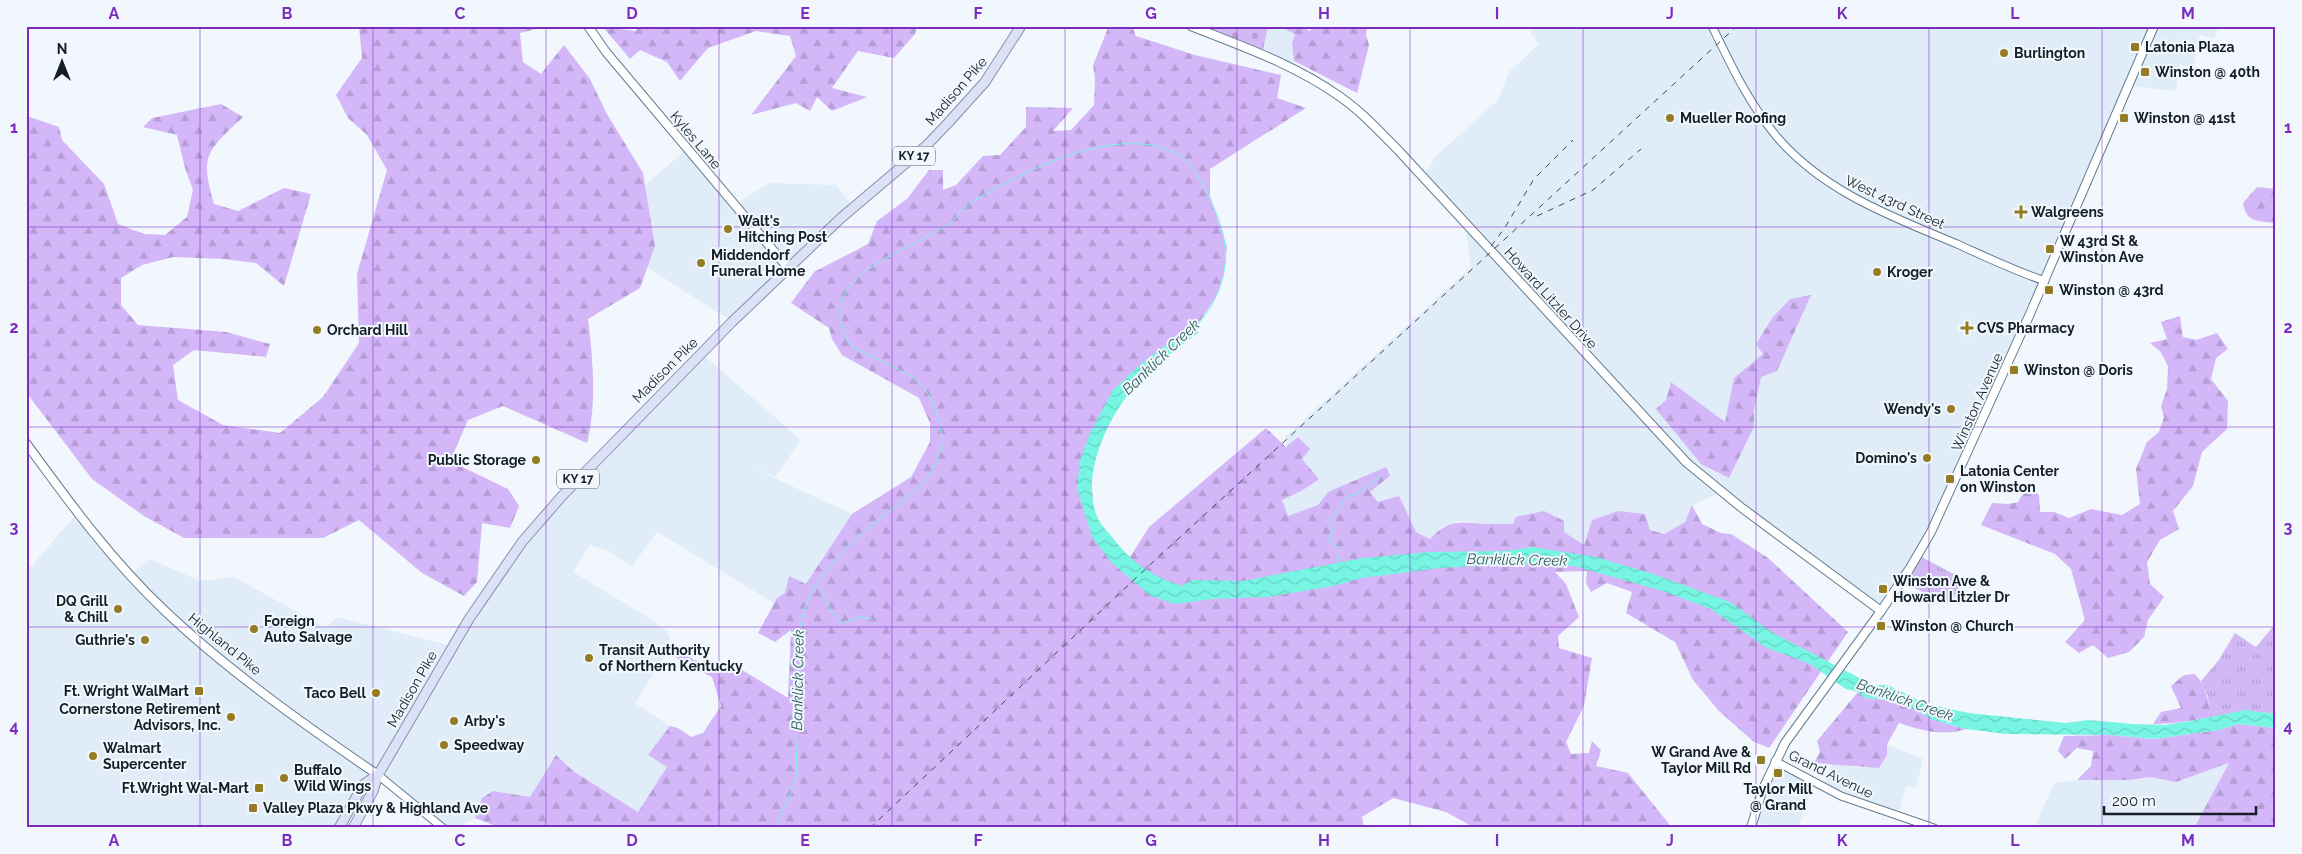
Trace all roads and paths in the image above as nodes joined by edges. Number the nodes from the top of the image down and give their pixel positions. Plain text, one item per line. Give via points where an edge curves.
1 (588, 26) edge
2 (1021, 26) edge
3 (1191, 26) edge
4 (2154, 26) edge
5 (1714, 30) edge
6 (788, 268) junction
7 (2045, 281) junction
8 (26, 443) edge
9 (1881, 611) junction
10 (1775, 761) junction
11 (378, 775) junction
12 (339, 828) edge
13 (353, 828) edge
14 (443, 828) edge
15 (1751, 828) edge
16 (1934, 828) edge

1 - 6 main road, Kyles Lane via 606,52
2 - 6 main road, Madison Pike / KY 17 via 985,82 948,123
3 - 9 main road, Howard Litzler Drive via 1297,70 1325,86 1360,113 1398,150 1687,463
4 - 7 main road, Winston Avenue
5 - 7 street, West 43rd Street via 1765,122 1795,156 1827,182 1868,206
6 - 11 main road, Madison Pike / KY 17 via 666,388 562,496 518,547 469,619
7 - 9 main road, Winston Avenue via 1930,532
8 - 11 main road, Highland Pike via 98,538 163,609 230,667
9 - 10 main road, Winston Avenue via 1792,732
10 - 15 main road, Winston Avenue
10 - 16 street, Grand Avenue via 1841,796
11 - 12 main road, Madison Pike / KY 17 via 363,785
11 - 13 main road, Madison Pike / KY 17
11 - 14 street, Highland Pike

